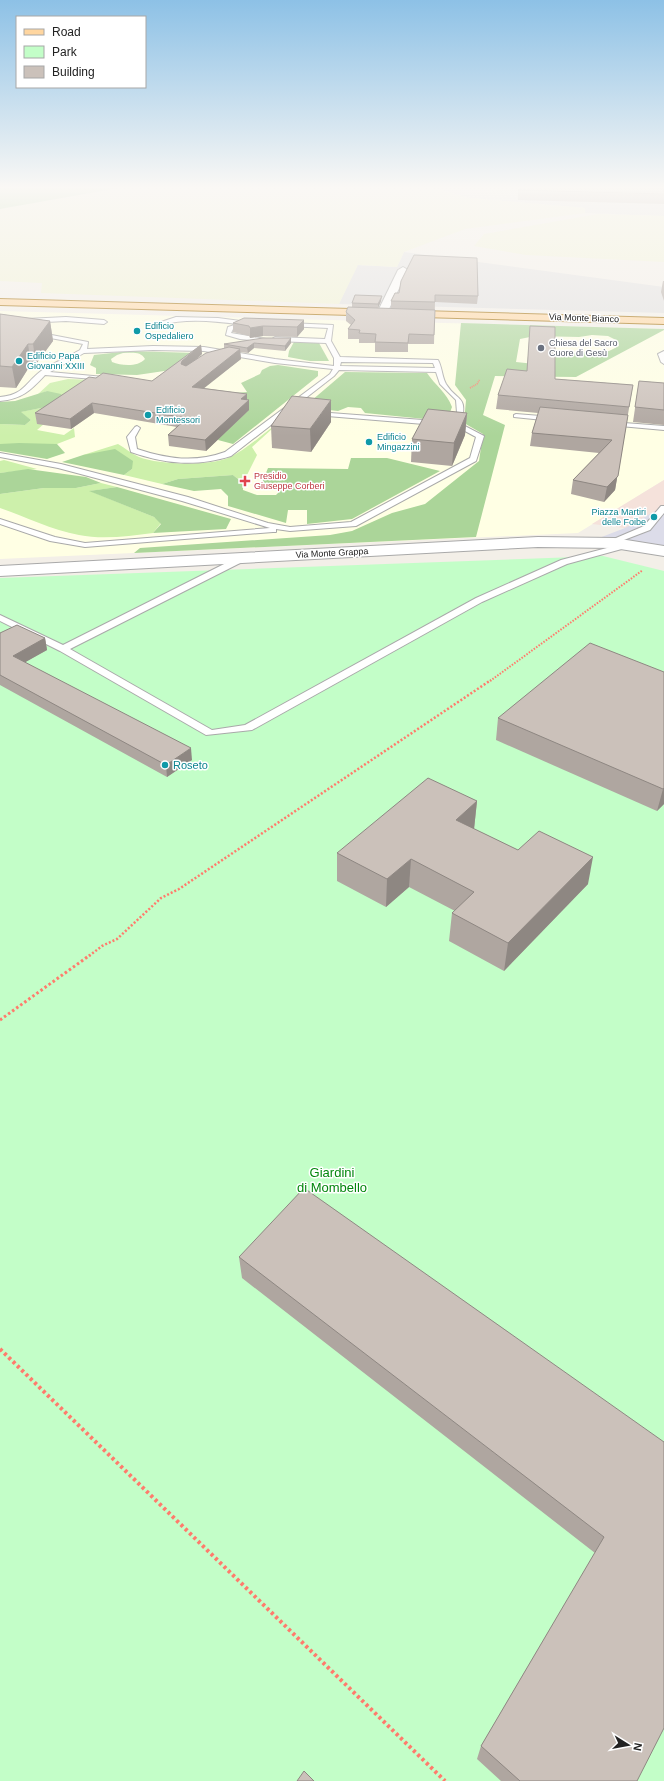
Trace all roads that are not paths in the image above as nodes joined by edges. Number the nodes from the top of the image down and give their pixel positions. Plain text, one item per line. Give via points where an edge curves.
1 (403, 270) dead end
2 (0, 302) edge
3 (382, 313) junction
4 (664, 321) edge
5 (104, 322) dead end
6 (161, 322) dead end
7 (17, 323) edge
8 (243, 324) junction
9 (258, 325) edge
10 (280, 325) edge
11 (32, 333) edge
12 (263, 339) junction
13 (328, 341) junction
14 (234, 343) edge
15 (220, 345) dead end
16 (83, 351) junction
17 (235, 353) junction
18 (664, 353) edge
19 (207, 354) junction
20 (339, 359) junction
21 (392, 360) junction
22 (664, 362) edge
23 (338, 368) junction
24 (388, 369) junction
25 (439, 370) junction
26 (43, 373) junction
27 (110, 379) edge
28 (0, 399) edge
29 (286, 412) junction
30 (293, 412) edge
31 (309, 414) edge
32 (516, 416) edge
33 (563, 420) edge
34 (602, 423) edge
35 (441, 424) edge
36 (137, 428) dead end
37 (664, 428) edge
38 (0, 455) edge
39 (664, 508) edge
40 (0, 520) edge
41 (290, 529) junction
42 (608, 543) junction
43 (626, 545) junction
44 (664, 551) edge
45 (245, 557) junction
46 (0, 571) edge
47 (0, 618) edge
48 (63, 649) junction

1 - 3 street
2 - 3 main road, Via Monte Bianco
3 - 4 main road, Via Monte Bianco
5 - 7 lane via 66,319
6 - 8 lane via 176,319
8 - 9 lane
8 - 12 lane via 230,328 228,334
10 - 13 lane via 332,326
11 - 16 lane via 86,343
12 - 13 lane
12 - 14 lane
13 - 20 lane
15 - 19 lane
16 - 19 lane via 153,348
16 - 26 lane
17 - 19 lane
17 - 19 lane
17 - 23 lane via 275,361
18 - 22 lane via 661,354
20 - 21 lane
20 - 23 lane
21 - 24 lane via 392,365
21 - 25 lane via 436,361
23 - 24 lane
23 - 29 lane
24 - 25 lane
25 - 41 lane via 443,384 459,400 460,413 453,425 480,436 473,459 353,524
26 - 27 lane
26 - 28 lane via 27,390 13,398
29 - 30 lane
29 - 36 lane via 228,454 215,460 188,462 156,459 134,450 131,437
31 - 35 lane
32 - 33 lane
34 - 37 lane
38 - 41 lane via 58,466 185,499 267,526
39 - 42 lane via 647,528
40 - 41 lane via 53,540 85,545
42 - 43 street, Via Monte Grappa
42 - 45 street, Via Monte Grappa via 538,542
43 - 44 street, Via Monte Grappa
43 - 48 lane via 564,562 479,600 248,728 210,733
45 - 46 street, Via Monte Grappa
45 - 48 lane
47 - 48 lane

